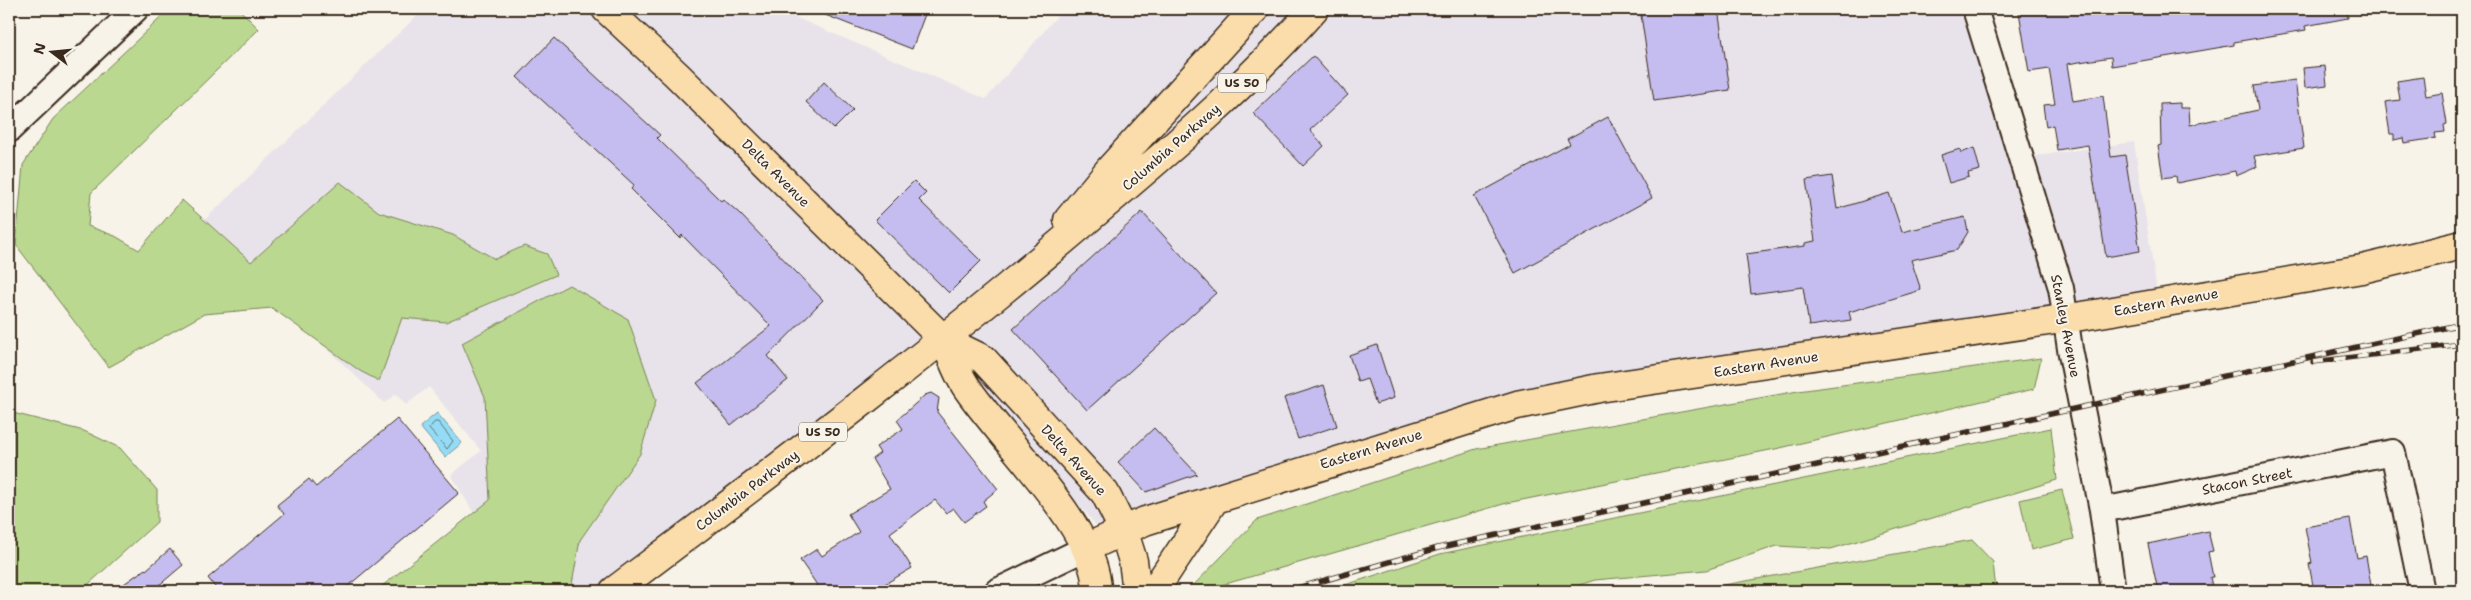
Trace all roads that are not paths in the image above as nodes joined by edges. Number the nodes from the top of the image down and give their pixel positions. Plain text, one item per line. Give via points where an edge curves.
1 (136, 9) edge
2 (606, 9) edge
3 (1255, 9) edge
4 (1271, 9) edge
5 (1314, 9) edge
6 (1975, 9) edge
7 (9, 130) edge
8 (1166, 153) junction
9 (2462, 245) edge
10 (1021, 277) junction
11 (2065, 319) junction
12 (944, 340) junction
13 (1214, 498) junction
14 (2102, 510) junction
15 (1123, 529) junction
16 (1086, 548) junction
17 (614, 591) edge
18 (996, 591) edge
19 (1097, 591) edge
20 (1137, 591) edge
21 (1154, 591) edge
22 (2113, 591) edge
23 (2422, 591) edge

1 - 7 street
2 - 12 main road, Delta Avenue
3 - 10 main road, Columbia Parkway / US 50 via 1109,170
4 - 8 main road via 1214,68
5 - 8 main road, Columbia Parkway / US 50
6 - 11 street, Stanley Avenue via 2058,279
8 - 10 main road, Columbia Parkway / US 50
9 - 11 main road, Eastern Avenue via 2362,269
10 - 12 main road, Columbia Parkway / US 50
11 - 13 main road, Eastern Avenue via 1599,388 1517,405
11 - 14 street, Stanley Avenue
12 - 15 main road, Delta Avenue via 984,359 1105,493
12 - 16 main road, Delta Avenue via 965,384 1075,528
12 - 17 main road, Columbia Parkway / US 50
13 - 15 main road, Eastern Avenue
13 - 21 main road
14 - 22 street, Stanley Avenue
14 - 23 street, Stacon Street via 2393,452
15 - 16 main road, Eastern Avenue
15 - 20 main road, Delta Avenue via 1133,561
16 - 18 street
16 - 19 main road, Delta Avenue

